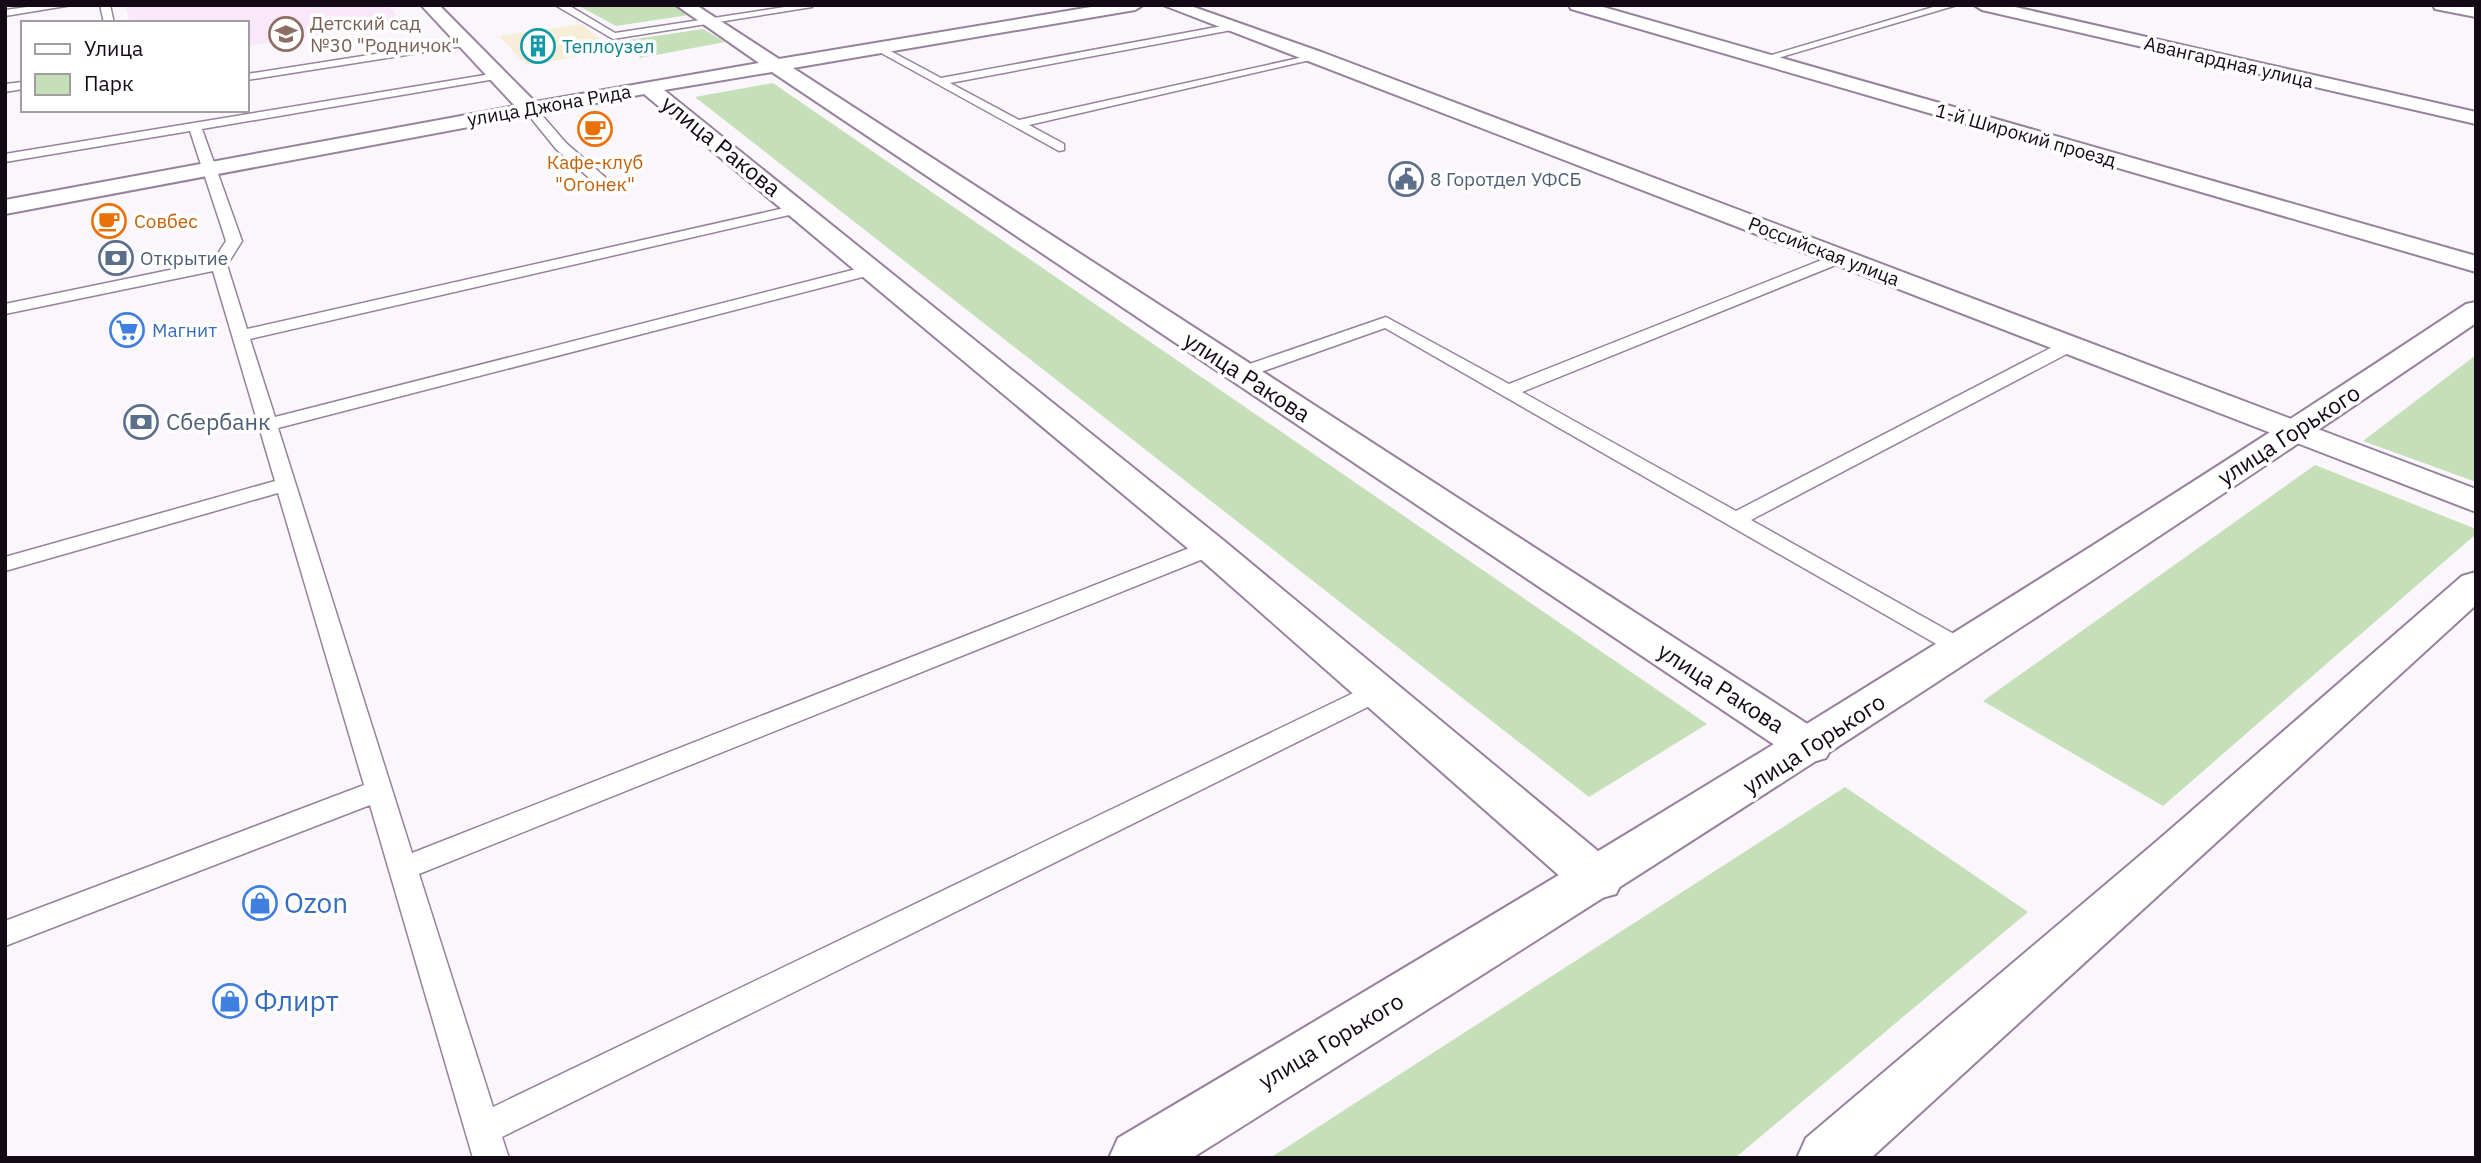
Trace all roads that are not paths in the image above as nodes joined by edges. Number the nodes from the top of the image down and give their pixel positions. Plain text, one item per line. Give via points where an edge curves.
1 (67, 5) edge
2 (429, 5) edge
3 (560, 5) edge
4 (684, 5) edge
5 (803, 5) edge
6 (1135, 5) edge
7 (1171, 5) edge
8 (1577, 5) edge
9 (1952, 5) edge
10 (1982, 5) edge
11 (2441, 5) edge
12 (2476, 12) edge
13 (5, 13) edge
14 (710, 23) junction
15 (1233, 27) junction
16 (465, 43) junction
17 (879, 48) junction
18 (1317, 57) junction
19 (1764, 59) junction
20 (778, 66) junction
21 (497, 76) junction
22 (248, 77) edge
23 (942, 81) junction
24 (648, 87) junction
25 (530, 109) junction
26 (2476, 118) edge
27 (1018, 124) junction
28 (195, 126) junction
29 (1059, 147) dead end
30 (5, 158) edge
31 (208, 169) junction
32 (600, 180) dead end
33 (5, 207) edge
34 (798, 209) junction
35 (1842, 257) junction
36 (2476, 264) edge
37 (219, 265) junction
38 (873, 270) junction
39 (5, 309) edge
40 (2476, 310) edge
41 (241, 336) junction
42 (2070, 345) junction
43 (1241, 373) junction
44 (1510, 390) junction
45 (268, 425) junction
46 (2297, 432) junction
47 (287, 484) junction
48 (2476, 501) edge
49 (1737, 519) junction
50 (1210, 548) junction
51 (5, 564) edge
52 (2476, 584) edge
53 (1961, 648) junction
54 (1379, 691) junction
55 (1811, 747) junction
56 (380, 790) junction
57 (404, 868) junction
58 (1598, 880) junction
59 (5, 934) edge
60 (482, 1129) junction
61 (491, 1158) edge
62 (1139, 1158) edge
63 (1827, 1158) edge

1 - 13 lane
2 - 16 street
3 - 14 lane via 613,36
4 - 14 street, улица Ракова
5 - 14 lane via 807,7
6 - 17 street, улица Джона Рида
7 - 15 street, Российская улица
8 - 19 street, 1-й Широкий проезд
9 - 19 lane
10 - 26 street, Авангардная улица
11 - 12 street
14 - 20 street, улица Ракова
15 - 18 street, Российская улица
15 - 23 lane
16 - 21 street
16 - 22 lane
17 - 20 street, улица Джона Рида
17 - 23 lane
18 - 27 lane
18 - 35 street, Российская улица
19 - 36 street, 1-й Широкий проезд
20 - 24 street, улица Джона Рида
20 - 43 street, улица Ракова
21 - 25 street
21 - 28 lane
23 - 27 lane
24 - 25 street, улица Джона Рида
24 - 34 street, улица Ракова
25 - 31 street, улица Джона Рида
25 - 32 lane via 561,146
27 - 29 lane
28 - 30 lane
28 - 31 lane
31 - 33 street, улица Джона Рида
31 - 37 lane via 234,242
34 - 38 street, улица Ракова
34 - 41 lane
35 - 42 street, Российская улица
35 - 44 lane
37 - 39 lane
37 - 41 lane
38 - 45 lane
38 - 50 street, улица Ракова
40 - 46 street, улица Горького
41 - 45 lane
42 - 46 street, Российская улица
42 - 49 lane
43 - 44 lane via 1386,322
43 - 55 street, улица Ракова
44 - 49 lane
45 - 47 lane
46 - 48 street, Российская улица
46 - 53 street, улица Горького
47 - 51 lane
47 - 56 lane
49 - 53 lane
50 - 54 street, улица Ракова
50 - 57 lane
52 - 63 street
53 - 55 street, улица Горького
54 - 58 street, улица Ракова
54 - 60 lane
55 - 58 street, улица Горького
56 - 57 lane
56 - 59 lane
57 - 60 lane
58 - 62 street, улица Горького
60 - 61 lane

